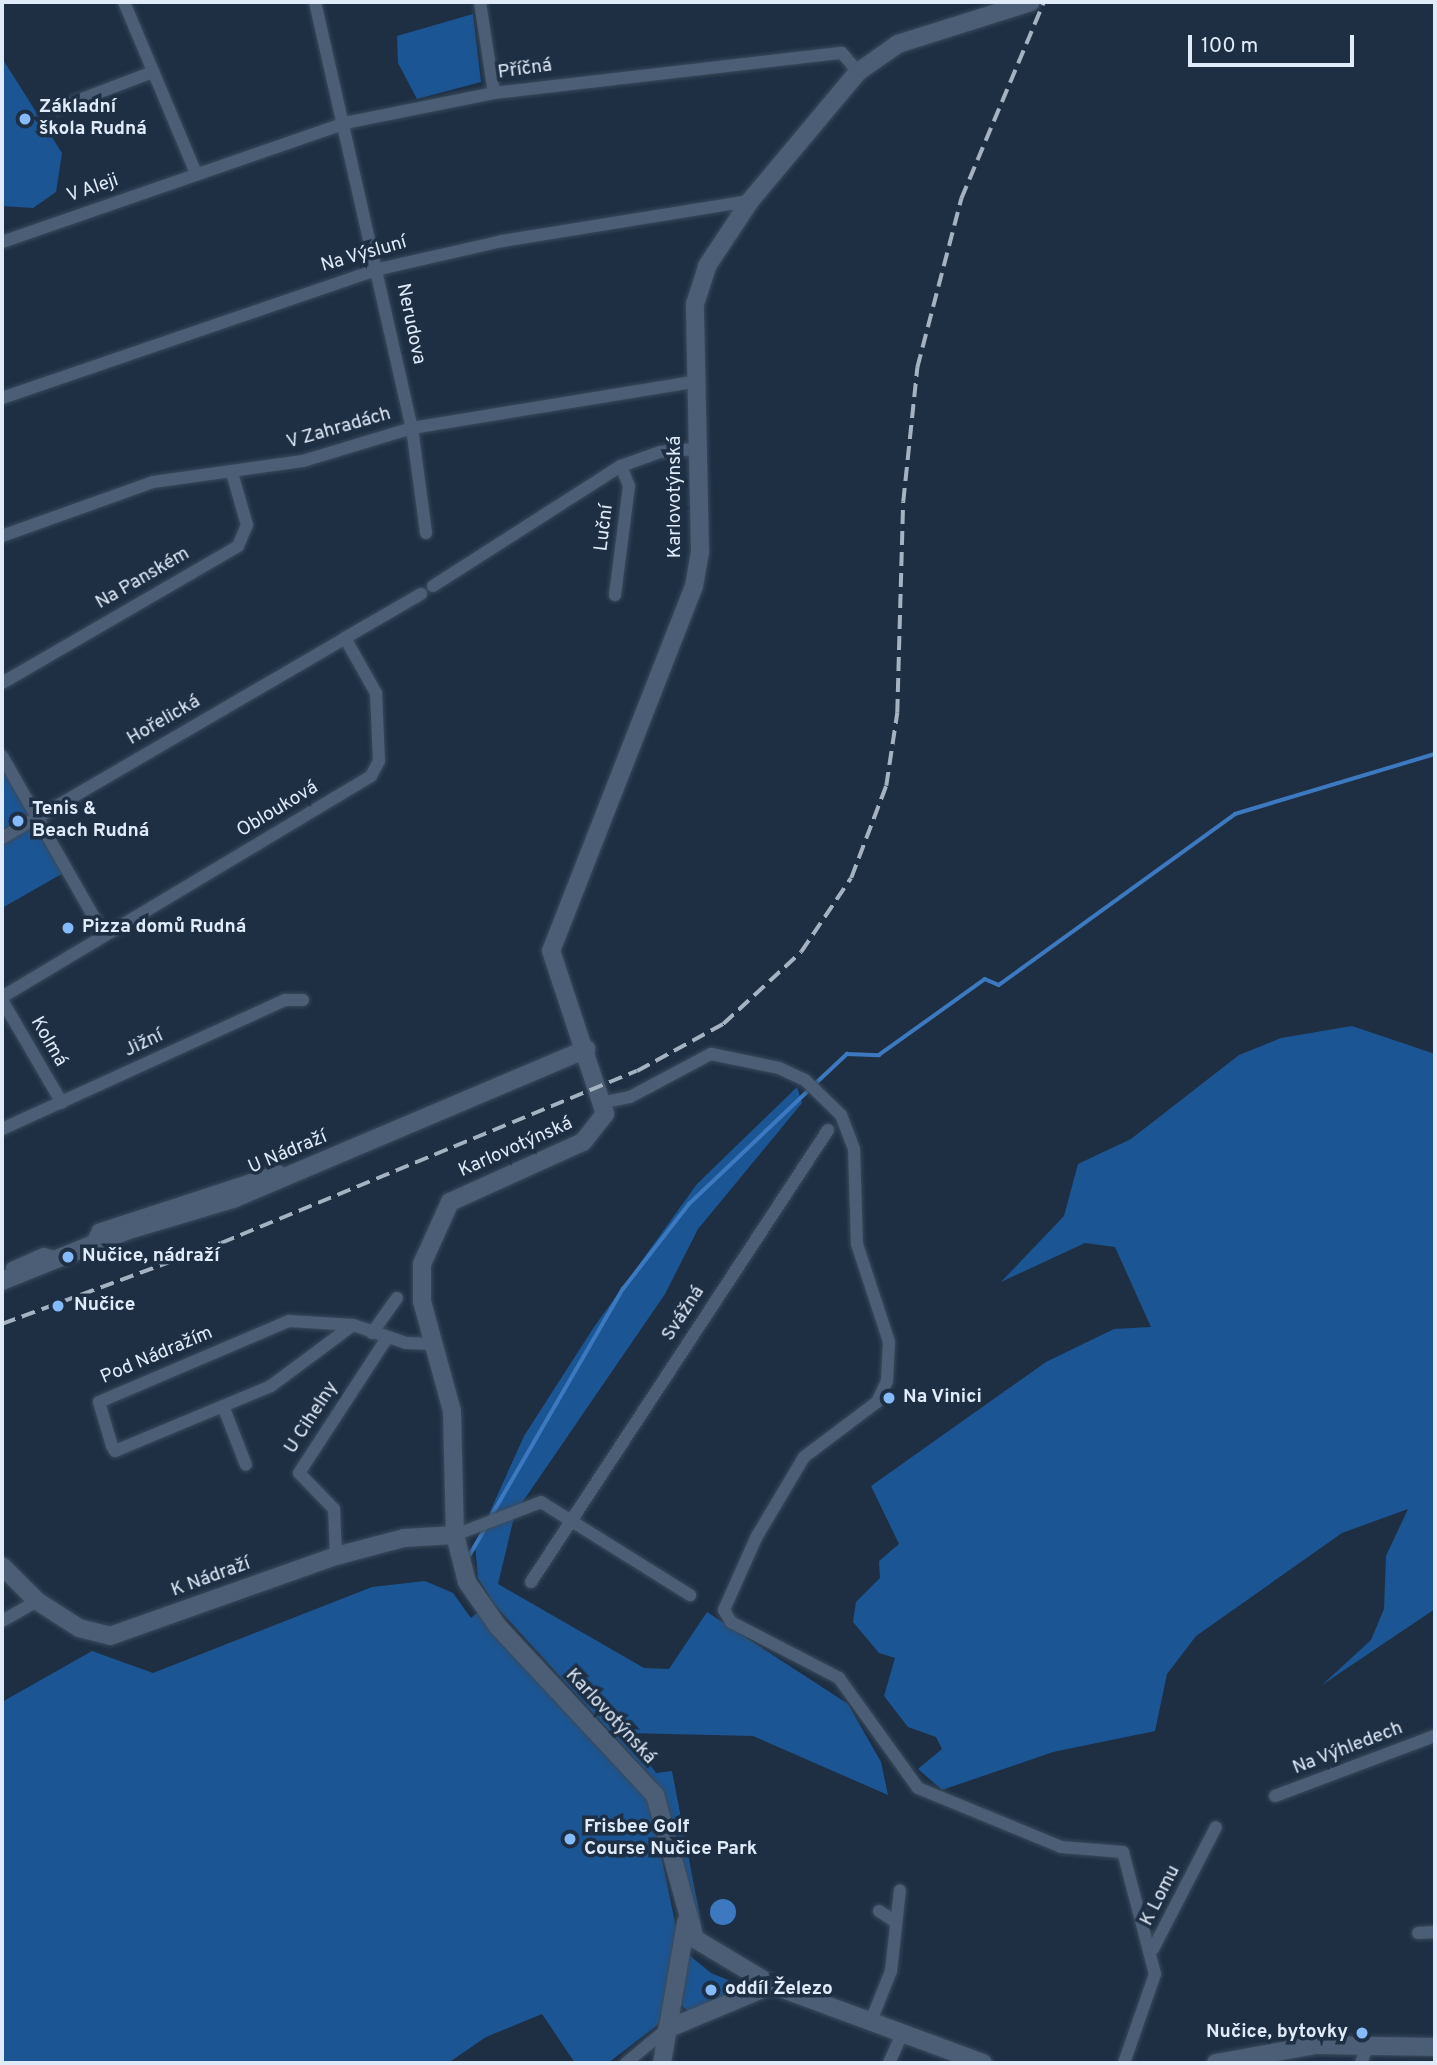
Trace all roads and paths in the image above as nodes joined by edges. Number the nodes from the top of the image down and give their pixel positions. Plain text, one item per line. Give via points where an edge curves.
1 (124, 2) edge
2 (315, 2) edge
3 (480, 2) edge
4 (1031, 2) edge
5 (993, 5) edge
6 (153, 72) junction
7 (858, 72) junction
8 (494, 93) junction
9 (55, 109) dead end
10 (345, 123) junction
11 (196, 173) junction
12 (750, 201) junction
13 (2, 242) edge
14 (379, 269) junction
15 (694, 382) junction
16 (2, 398) edge
17 (412, 428) junction
18 (697, 449) junction
19 (621, 467) junction
20 (232, 474) junction
21 (426, 533) dead end
22 (2, 536) edge
23 (433, 586) dead end
24 (421, 594) dead end
25 (615, 595) dead end
26 (345, 638) junction
27 (2, 683) edge
28 (2, 756) edge
29 (38, 816) junction
30 (2, 838) edge
31 (104, 935) junction
32 (2, 999) edge
33 (303, 1000) dead end
34 (586, 1049) junction
35 (62, 1102) junction
36 (605, 1102) junction
37 (2, 1129) edge
38 (828, 1130) dead end
39 (58, 1258) junction
40 (2, 1272) edge
41 (2, 1281) edge
42 (397, 1298) dead end
43 (352, 1325) junction
44 (372, 1333) junction
45 (387, 1338) junction
46 (434, 1344) junction
47 (223, 1406) junction
48 (246, 1465) dead end
49 (573, 1518) junction
50 (454, 1535) junction
51 (336, 1556) junction
52 (2, 1566) edge
53 (531, 1582) dead end
54 (690, 1595) dead end
55 (37, 1601) junction
56 (2, 1621) edge
57 (1435, 1736) edge
58 (1275, 1796) dead end
59 (1216, 1827) dead end
60 (900, 1890) dead end
61 (879, 1911) dead end
62 (686, 1922) junction
63 (896, 1922) junction
64 (1435, 1932) edge
65 (1418, 1933) dead end
66 (1153, 1949) junction
67 (772, 1985) junction
68 (871, 2021) junction
69 (667, 2029) junction
70 (903, 2032) junction
71 (1369, 2043) junction
72 (1435, 2047) edge
73 (1247, 2060) edge
74 (625, 2063) edge
75 (662, 2063) edge
76 (889, 2063) edge
77 (983, 2063) edge
78 (1124, 2063) edge
79 (1216, 2063) edge
80 (1361, 2063) edge

1 - 6 street
2 - 10 street, Nerudova
3 - 8 street
4 - 5 street, Karlovotýnská
5 - 7 street, Karlovotýnská via 898,44
6 - 9 street
6 - 11 street
7 - 8 street, Příčná via 842,53
7 - 12 street, Karlovotýnská
8 - 10 street, Příčná
10 - 11 street, Příčná
10 - 14 street, Nerudova
11 - 13 street, V Aleji
12 - 14 street, Na Výsluní via 502,241
12 - 15 street, Karlovotýnská via 707,266 695,304
14 - 16 street, Na Výsluní
14 - 17 street, Nerudova
15 - 17 street, V Zahradách
15 - 18 street, Karlovotýnská
17 - 20 street, V Zahradách via 303,461
17 - 21 street, Nerudova
18 - 19 street via 660,452
18 - 34 street, Karlovotýnská via 700,551 694,586 554,930 554,970
19 - 23 street
19 - 25 street, Luční via 629,486
20 - 22 street, V Zahradách via 153,482
20 - 27 street, Na Panském via 247,525 238,546
24 - 26 street
26 - 29 street, Hořelická
26 - 31 street, Oblouková via 376,693 379,761 371,776
28 - 29 street
29 - 30 street, Hořelická
29 - 31 street
31 - 32 street, Oblouková
32 - 35 street, Kolmá
33 - 35 street, Jižní via 285,1000
34 - 36 street, Karlovotýnská
34 - 39 street, U Nádraží via 233,1199
35 - 37 street, Jižní
36 - 46 street, Karlovotýnská via 601,1125 590,1138 467,1192 437,1219 422,1264 422,1301
36 - 66 street via 644,1091 694,1060 719,1055 779,1068 805,1080 848,1130 857,1244 884,1318 887,1381 877,1402 804,1457 755,1538 724,1610 731,1622 839,1678 867,1710 899,1767 918,1788 1061,1847 1123,1852
38 - 49 street, Svážná
39 - 40 street via 44,1254
39 - 41 street, U Nádraží
42 - 44 street
43 - 44 street, Pod Nádražím
43 - 47 street, Pod Nádražím via 271,1386
43 - 47 street, Pod Nádražím via 289,1321 99,1402 115,1451
44 - 45 street, Pod Nádražím
45 - 46 street, Pod Nádražím
45 - 51 street, U Cihelny via 299,1473 334,1509
46 - 50 street, Karlovotýnská via 452,1411
47 - 48 street
49 - 50 street via 541,1502
49 - 53 street, Svážná
49 - 54 street
50 - 51 street, K Nádraží via 404,1538
50 - 62 street, Karlovotýnská via 467,1582 499,1628 655,1795
51 - 55 street, K Nádraží via 110,1636 79,1628
52 - 55 street, K Nádraží
55 - 56 street
57 - 58 street, Na Výhledech
59 - 66 street, K Lomu
60 - 63 street
61 - 63 street
62 - 67 street, Karlovotýnská via 708,1952
62 - 69 street
63 - 68 street via 891,1971
64 - 65 street
66 - 78 street, K Lomu via 1155,1974
67 - 68 street, Karlovotýnská
67 - 69 street
68 - 70 street, Karlovotýnská
69 - 74 street
69 - 75 street
70 - 76 street
70 - 77 street, Karlovotýnská
71 - 72 street
71 - 73 street
71 - 80 street
73 - 79 street

